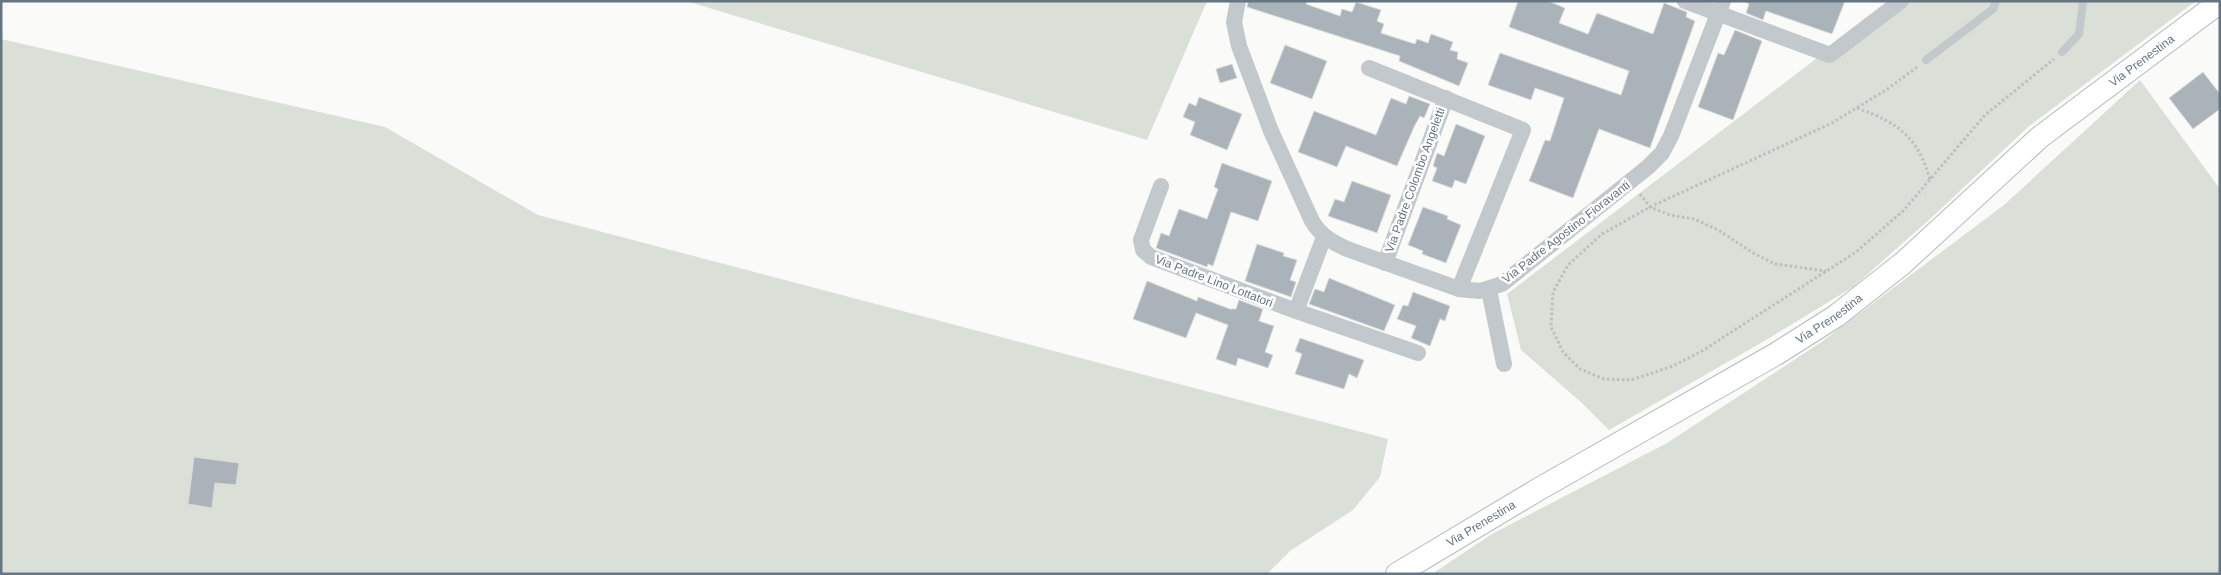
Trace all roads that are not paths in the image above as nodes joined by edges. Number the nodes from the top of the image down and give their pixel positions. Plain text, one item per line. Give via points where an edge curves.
1 (1238, 1) edge
2 (1685, 1) edge
3 (1901, 1) edge
4 (1996, 1) edge
5 (2083, 1) edge
6 (2220, 2) edge
7 (1720, 8) edge
8 (2062, 52) road end
9 (1926, 60) road end
10 (1369, 68) dead end
11 (1446, 98) junction
12 (1161, 186) dead end
13 (1324, 237) junction
14 (1385, 263) junction
15 (1459, 289) junction
16 (1489, 290) junction
17 (1296, 311) junction
18 (1418, 354) dead end
19 (1504, 364) dead end
20 (1397, 574) edge

1 - 13 street, Via Padre Agostino Fioravanti via 1234,22 1239,46 1271,131 1312,221
2 - 7 street
3 - 7 street via 1830,55
4 - 9 lane via 1993,10
5 - 8 lane via 2078,34
6 - 20 main road, Via Prenestina via 2058,123 2005,167 1898,267 1836,316
7 - 16 street, Via Padre Agostino Fioravanti via 1672,136 1662,153 1502,284
10 - 11 street, Via Padre Colombo Angeletti
11 - 14 street, Via Padre Colombo Angeletti
11 - 15 street, Via Padre Colombo Angeletti via 1523,130
12 - 17 street, Via Padre Lino Lottatori via 1141,240 1146,254
13 - 14 street, Via Padre Agostino Fioravanti
13 - 17 street
14 - 15 street, Via Padre Agostino Fioravanti
15 - 16 street, Via Padre Agostino Fioravanti
16 - 19 street
17 - 18 street, Via Padre Lino Lottatori

